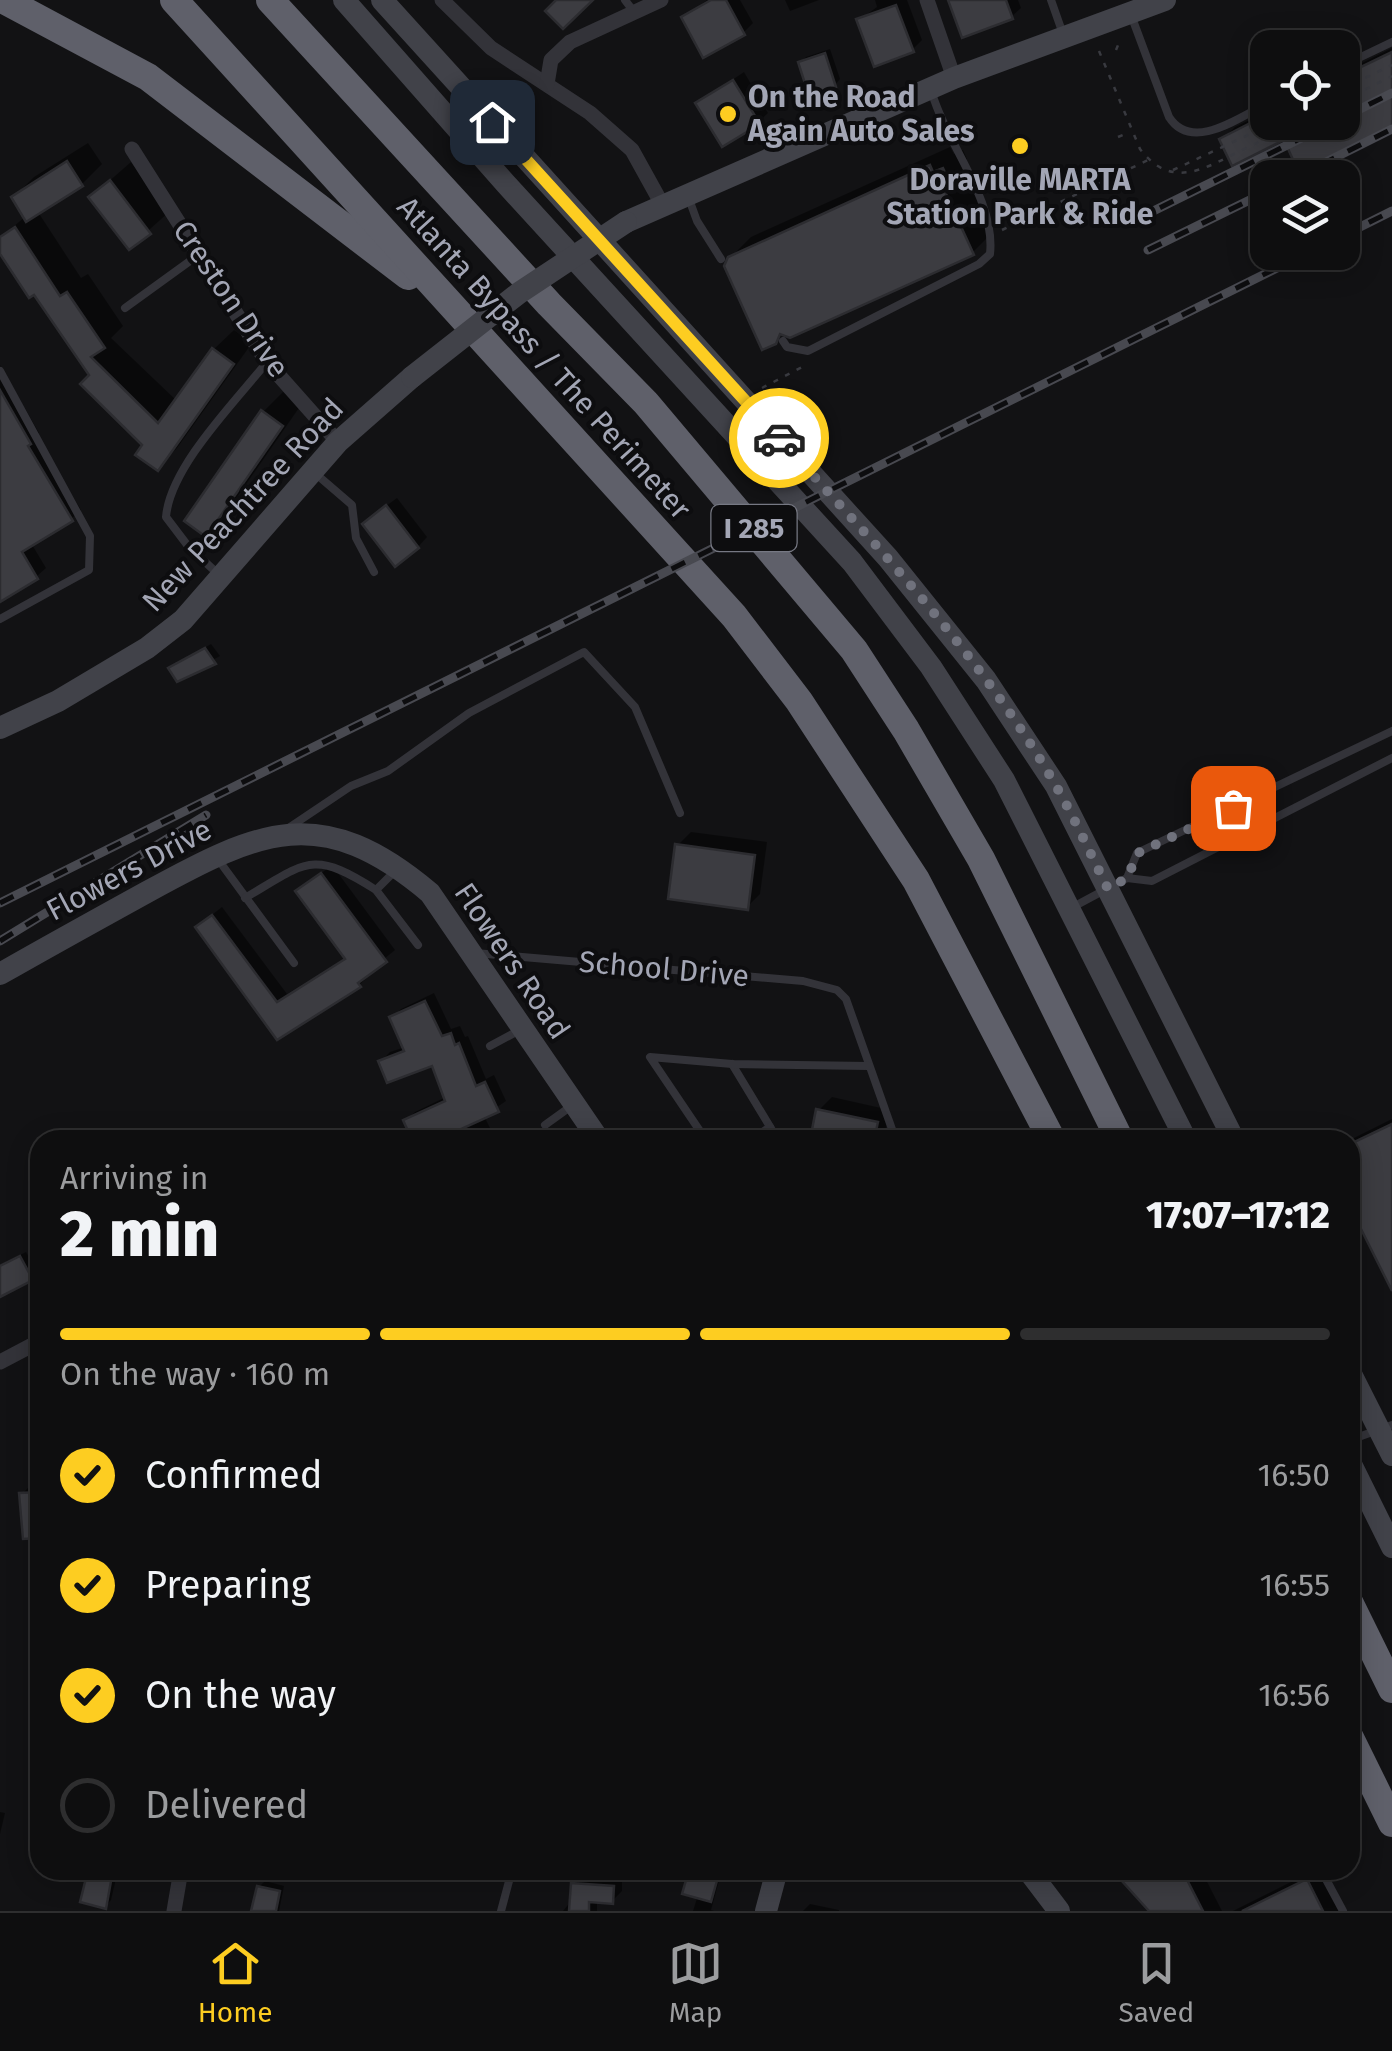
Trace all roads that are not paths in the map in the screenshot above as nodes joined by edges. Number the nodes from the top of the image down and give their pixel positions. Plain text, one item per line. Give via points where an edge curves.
1 (4, 0) edge
2 (174, 0) edge
3 (270, 0) edge
4 (344, 0) edge
5 (382, 0) edge
6 (661, 0) edge
7 (927, 0) edge
8 (1050, 0) edge
9 (1166, 0) edge
10 (446, 2) edge
11 (630, 6) edge
12 (1129, 7) edge
13 (1064, 38) junction
14 (1392, 42) edge
15 (1360, 57) edge
16 (954, 78) junction
17 (547, 84) junction
18 (930, 89) junction
19 (1250, 112) edge
20 (132, 149) dead end
21 (688, 195) junction
22 (663, 206) junction
23 (201, 253) junction
24 (721, 260) dead end
25 (126, 308) dead end
26 (465, 320) junction
27 (783, 340) dead end
28 (268, 362) junction
29 (0, 372) edge
30 (338, 442) junction
31 (312, 472) junction
32 (374, 572) dead end
33 (222, 578) junction
34 (0, 618) edge
35 (0, 728) edge
36 (1392, 732) edge
37 (1392, 758) edge
38 (680, 813) dead end
39 (277, 834) junction
40 (351, 841) joint
41 (215, 854) junction
42 (399, 867) junction
43 (1118, 884) junction
44 (376, 890) junction
45 (245, 898) junction
46 (1070, 909) junction
47 (418, 945) dead end
48 (470, 953) junction
49 (294, 963) dead end
50 (0, 974) edge
51 (522, 1028) junction
52 (490, 1046) dead end
53 (732, 1064) junction
54 (868, 1066) junction
55 (574, 1105) junction
56 (545, 1125) dead end
57 (770, 1127) junction
58 (590, 1130) edge
59 (699, 1130) edge
60 (765, 1130) edge
61 (772, 1130) edge
62 (892, 1130) edge
63 (1047, 1130) edge
64 (1115, 1130) edge
65 (1181, 1130) edge
66 (1229, 1130) edge
67 (30, 1346) edge
68 (0, 1362) edge
69 (1360, 1387) edge
70 (1385, 1426) edge
71 (1360, 1436) edge
72 (1392, 1455) edge
73 (1360, 1482) edge
74 (1392, 1547) edge
75 (1360, 1624) edge
76 (1392, 1689) edge
77 (1360, 1758) edge
78 (1392, 1823) edge
79 (179, 1880) edge
80 (509, 1880) edge
81 (775, 1880) edge
82 (1036, 1880) edge
83 (1326, 1880) edge
84 (174, 1911) edge
85 (500, 1911) edge
86 (766, 1911) edge
87 (1059, 1911) edge
88 (1343, 1911) edge

1 - 26 highway via 148,77
2 - 26 highway, Atlanta Bypass / The Perimeter / I 285
3 - 64 highway, Atlanta Bypass / The Perimeter / I 285 via 646,402 854,650 981,859
4 - 46 main road via 852,562 1004,780
5 - 43 main road via 888,558 986,680
6 - 11 street
7 - 16 street
8 - 13 lane
9 - 12 main road, New Peachtree Road
10 - 17 street via 491,48
11 - 17 street via 570,42 551,60
12 - 13 main road, New Peachtree Road
12 - 19 lane via 1169,117 1180,130 1208,131
13 - 16 main road, New Peachtree Road
14 - 15 lane
16 - 18 main road, New Peachtree Road
17 - 22 street via 632,150
18 - 21 main road, New Peachtree Road
18 - 27 lane via 979,194 992,236 990,254 814,349 795,351
20 - 23 street, Creston Drive
21 - 22 main road, New Peachtree Road
21 - 24 lane
22 - 30 main road, New Peachtree Road, bridge via 626,222 519,294
23 - 25 lane
23 - 28 street, Creston Drive
26 - 63 highway, Atlanta Bypass / The Perimeter / I 285 via 734,616 799,701 916,880
28 - 30 street, Creston Drive
28 - 33 lane via 176,477 167,500 166,517
29 - 34 lane via 90,536 90,570
30 - 31 main road, New Peachtree Road
31 - 32 lane via 352,504 356,538
31 - 33 main road, New Peachtree Road
33 - 35 main road, New Peachtree Road via 147,648
36 - 43 lane via 1138,853
37 - 43 lane via 1152,881
38 - 39 lane via 635,707 584,652 470,713 388,772 351,786
39 - 40 main road, Flowers Drive
39 - 41 main road, Flowers Drive
40 - 42 main road, Flowers Road
41 - 45 lane
41 - 50 main road, Flowers Drive
42 - 44 lane
42 - 48 main road, Flowers Road via 430,893
43 - 46 lane
43 - 66 main road
44 - 45 lane via 324,863 296,868
44 - 47 lane
45 - 49 lane
46 - 65 main road
48 - 51 main road, Flowers Road
48 - 54 lane, School Drive via 837,990
51 - 52 lane
51 - 55 main road, Flowers Road
53 - 54 lane
53 - 57 lane
53 - 59 lane via 650,1057
54 - 62 lane
55 - 56 lane
55 - 58 main road, Flowers Road
57 - 60 lane
57 - 61 lane
67 - 68 street
69 - 70 main road
70 - 71 lane
70 - 72 main road
73 - 74 main road
75 - 76 highway
77 - 78 highway
79 - 84 street
80 - 85 lane
81 - 86 main road
82 - 87 main road
83 - 88 lane

